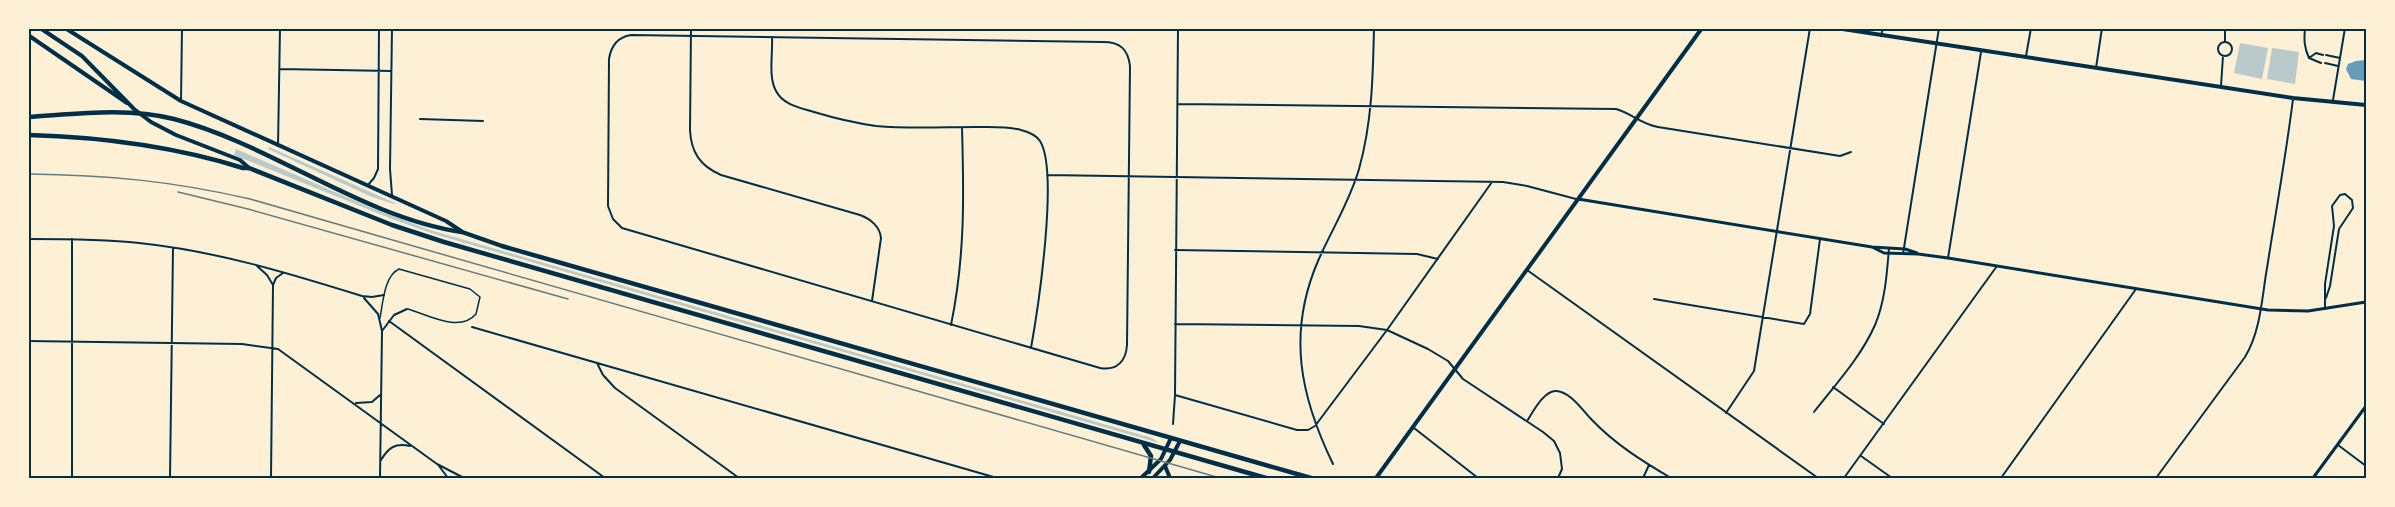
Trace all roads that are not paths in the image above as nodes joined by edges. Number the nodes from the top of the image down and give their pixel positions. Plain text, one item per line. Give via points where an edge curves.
1 (40, 28) edge
2 (65, 28) edge
3 (182, 28) edge
4 (280, 28) edge
5 (379, 28) edge
6 (392, 28) edge
7 (691, 28) edge
8 (1178, 28) edge
9 (1374, 28) edge
10 (1702, 28) edge
11 (1810, 28) edge
12 (1836, 28) edge
13 (1883, 28) edge
14 (1939, 28) edge
15 (2031, 28) edge
16 (2102, 28) edge
17 (2224, 28) edge
18 (2305, 28) edge
19 (2345, 28) edge
20 (28, 35) edge
21 (691, 36) junction
22 (1881, 36) junction
23 (772, 37) junction
24 (2225, 41) junction
25 (1936, 45) junction
26 (1981, 52) junction
27 (2223, 56) junction
28 (2310, 58) junction
29 (2340, 58) junction
30 (2026, 59) junction
31 (2338, 66) junction
32 (2096, 68) junction
33 (280, 69) junction
34 (378, 71) junction
35 (392, 71) junction
36 (2221, 86) junction
37 (2293, 98) junction
38 (181, 101) junction
39 (2332, 103) junction
40 (1178, 104) junction
41 (131, 105) junction
42 (2367, 105) edge
43 (1371, 107) junction
44 (28, 117) edge
45 (420, 119) dead end
46 (483, 120) dead end
47 (1636, 120) junction
48 (962, 127) junction
49 (28, 135) edge
50 (278, 147) junction
51 (1791, 148) junction
52 (1851, 152) dead end
53 (249, 168) junction
54 (1047, 175) junction
55 (1128, 177) junction
56 (1176, 178) junction
57 (1355, 180) junction
58 (1492, 182) junction
59 (367, 186) junction
60 (393, 198) junction
61 (1578, 199) junction
62 (462, 232) junction
63 (1778, 232) junction
64 (28, 239) edge
65 (72, 239) junction
66 (1820, 239) junction
67 (1872, 247) junction
68 (173, 248) junction
69 (1889, 248) junction
70 (1903, 248) junction
71 (1175, 250) junction
72 (1322, 252) junction
73 (1889, 253) junction
74 (1903, 254) junction
75 (1918, 254) junction
76 (1948, 258) junction
77 (1438, 259) junction
78 (257, 266) junction
79 (1997, 266) junction
80 (1527, 270) junction
81 (284, 272) junction
82 (273, 285) junction
83 (2136, 289) junction
84 (384, 295) junction
85 (362, 296) junction
86 (2326, 298) junction
87 (1654, 299) dead end
88 (872, 303) junction
89 (2367, 303) edge
90 (407, 309) joint
91 (2260, 309) junction
92 (2325, 309) junction
93 (1764, 318) junction
94 (380, 320) junction
95 (389, 321) junction
96 (1175, 324) junction
97 (951, 325) junction
98 (1301, 325) junction
99 (472, 327) dead end
100 (1387, 330) junction
101 (382, 331) junction
102 (28, 341) edge
103 (73, 342) junction
104 (171, 343) junction
105 (272, 347) junction
106 (1031, 348) junction
107 (597, 363) junction
108 (1455, 369) junction
109 (1833, 387) junction
110 (380, 395) junction
111 (1175, 395) junction
112 (354, 403) junction
113 (2367, 406) edge
114 (1814, 412) dead end
115 (1726, 413) junction
116 (1527, 421) junction
117 (380, 422) junction
118 (1173, 424) dead end
119 (1884, 424) junction
120 (1315, 426) junction
121 (1414, 428) junction
122 (1172, 438) junction
123 (1180, 441) junction
124 (1142, 443) junction
125 (2338, 445) junction
126 (413, 446) junction
127 (1167, 450) junction
128 (1174, 452) junction
129 (1861, 456) junction
130 (380, 461) junction
131 (437, 464) junction
132 (1333, 464) dead end
133 (1165, 465) junction
134 (1649, 465) junction
135 (2367, 466) edge
136 (1149, 472) junction
137 (72, 478) edge
138 (170, 478) edge
139 (271, 478) edge
140 (380, 478) edge
141 (448, 478) edge
142 (464, 478) edge
143 (605, 478) edge
144 (740, 478) edge
145 (997, 478) edge
146 (1142, 478) edge
147 (1152, 478) edge
148 (1170, 478) edge
149 (1266, 478) edge
150 (1311, 478) edge
151 (1376, 478) edge
152 (1478, 478) edge
153 (1558, 478) edge
154 (1643, 478) edge
155 (1671, 478) edge
156 (1818, 478) edge
157 (1844, 478) edge
158 (1892, 478) edge
159 (2001, 478) edge
160 (2156, 478) edge
161 (2313, 478) edge

1 - 41 main road via 82,56
2 - 38 main road
3 - 38 street
4 - 33 street
5 - 34 street
6 - 35 street
7 - 21 street
8 - 40 street
9 - 43 street
10 - 47 main road
11 - 51 street
12 - 22 main road
13 - 22 street
14 - 25 street
15 - 30 street
16 - 32 street
17 - 24 street
18 - 28 street via 2304,44
19 - 29 street
20 - 41 main road
21 - 23 street
21 - 88 street via 690,130 695,155 720,175 871,221 881,238
21 - 88 street via 626,36 615,43 609,59 608,206 616,223 633,233
22 - 25 main road
23 - 48 street via 774,87 788,103 863,124
23 - 55 street via 1114,42 1128,54 1130,66
24 - 27 street via 2217,48
24 - 27 street via 2232,49
25 - 26 main road
25 - 70 street
26 - 30 main road
26 - 76 street
27 - 36 street
28 - 29 street via 2316,53
28 - 31 street
29 - 31 street
30 - 32 main road
31 - 39 street
32 - 36 main road
33 - 34 street
33 - 50 street
34 - 35 street
34 - 59 street via 378,169
35 - 60 street
36 - 37 main road
37 - 39 main road
37 - 91 street
38 - 50 main road
39 - 42 main road
40 - 43 street
40 - 56 street
41 - 53 main road via 168,132 240,160
43 - 47 street via 1616,109
43 - 57 street
44 - 62 highway via 104,113 171,118 234,141 392,212
45 - 46 street
47 - 51 street
47 - 61 main road
48 - 54 street via 1006,128 1034,135 1044,148
48 - 97 street via 964,221
49 - 53 highway via 127,141
50 - 59 main road
51 - 52 street via 1840,156
51 - 63 street
53 - 124 highway via 444,242
54 - 55 street
54 - 106 street via 1044,258
55 - 56 street
55 - 106 street via 1127,349 1122,362 1110,369 1100,368
56 - 57 street
56 - 71 street
57 - 58 street
57 - 72 street
58 - 61 street
58 - 77 street
59 - 60 main road
60 - 62 main road
61 - 63 street
61 - 80 main road
62 - 122 highway
63 - 66 street
63 - 93 street
64 - 65 street
65 - 68 street
65 - 103 street
66 - 67 street
66 - 93 street via 1807,321 1800,325
67 - 69 street
67 - 73 street
68 - 78 street
68 - 104 street
69 - 70 street
69 - 73 street
70 - 74 street
70 - 75 street
71 - 72 street
71 - 96 street
72 - 77 street via 1422,254
72 - 98 street via 1305,299
73 - 74 street
73 - 109 street via 1875,325
74 - 75 street
75 - 76 street
76 - 79 street
77 - 100 street
78 - 81 street
78 - 82 street
79 - 83 street
79 - 119 street
80 - 108 main road
80 - 115 street
81 - 82 street
81 - 85 street
82 - 105 street
83 - 91 street
83 - 159 street
84 - 85 street
84 - 90 lane via 393,272 402,269 471,289 480,297 476,314 463,322
84 - 94 lane
85 - 94 street
86 - 86 street via 2339,229 2353,208 2352,200 2345,194 2332,206 2334,226
86 - 92 street
87 - 93 street
88 - 97 street
89 - 92 street
90 - 95 street
91 - 92 street
91 - 160 street via 2245,357
93 - 115 street via 1753,374
94 - 101 street
95 - 101 street
95 - 143 street
96 - 98 street
96 - 111 street
97 - 106 street
98 - 100 street
98 - 120 street via 1304,379
99 - 107 street
100 - 108 street via 1428,349
100 - 120 street
101 - 110 street
102 - 103 street
103 - 104 street
103 - 137 street
104 - 105 street
104 - 138 street
105 - 112 street via 282,350
105 - 139 street
107 - 144 street via 615,388
107 - 145 street
108 - 116 street via 1463,379
108 - 121 main road
109 - 114 street
109 - 119 street
110 - 112 street via 368,403
110 - 117 street
111 - 118 street
111 - 120 street via 1297,430
112 - 117 street
113 - 125 street
115 - 156 street
116 - 134 street via 1546,396 1559,392
116 - 153 street via 1548,435 1558,448 1562,465
117 - 126 street
117 - 130 street
119 - 129 street
120 - 132 street
121 - 151 main road
121 - 152 street
122 - 123 highway
122 - 127 main road
123 - 128 main road
123 - 150 highway
124 - 127 highway
124 - 136 highway via 1151,456
125 - 135 street
125 - 161 street
126 - 130 street via 392,446
126 - 131 street
127 - 128 highway
127 - 136 main road
128 - 133 main road
128 - 149 highway
129 - 157 street
129 - 158 street
130 - 140 street
131 - 141 street
131 - 142 street
133 - 147 main road
133 - 148 main road
134 - 154 street
134 - 155 street
136 - 146 main road
146 - 147 street

